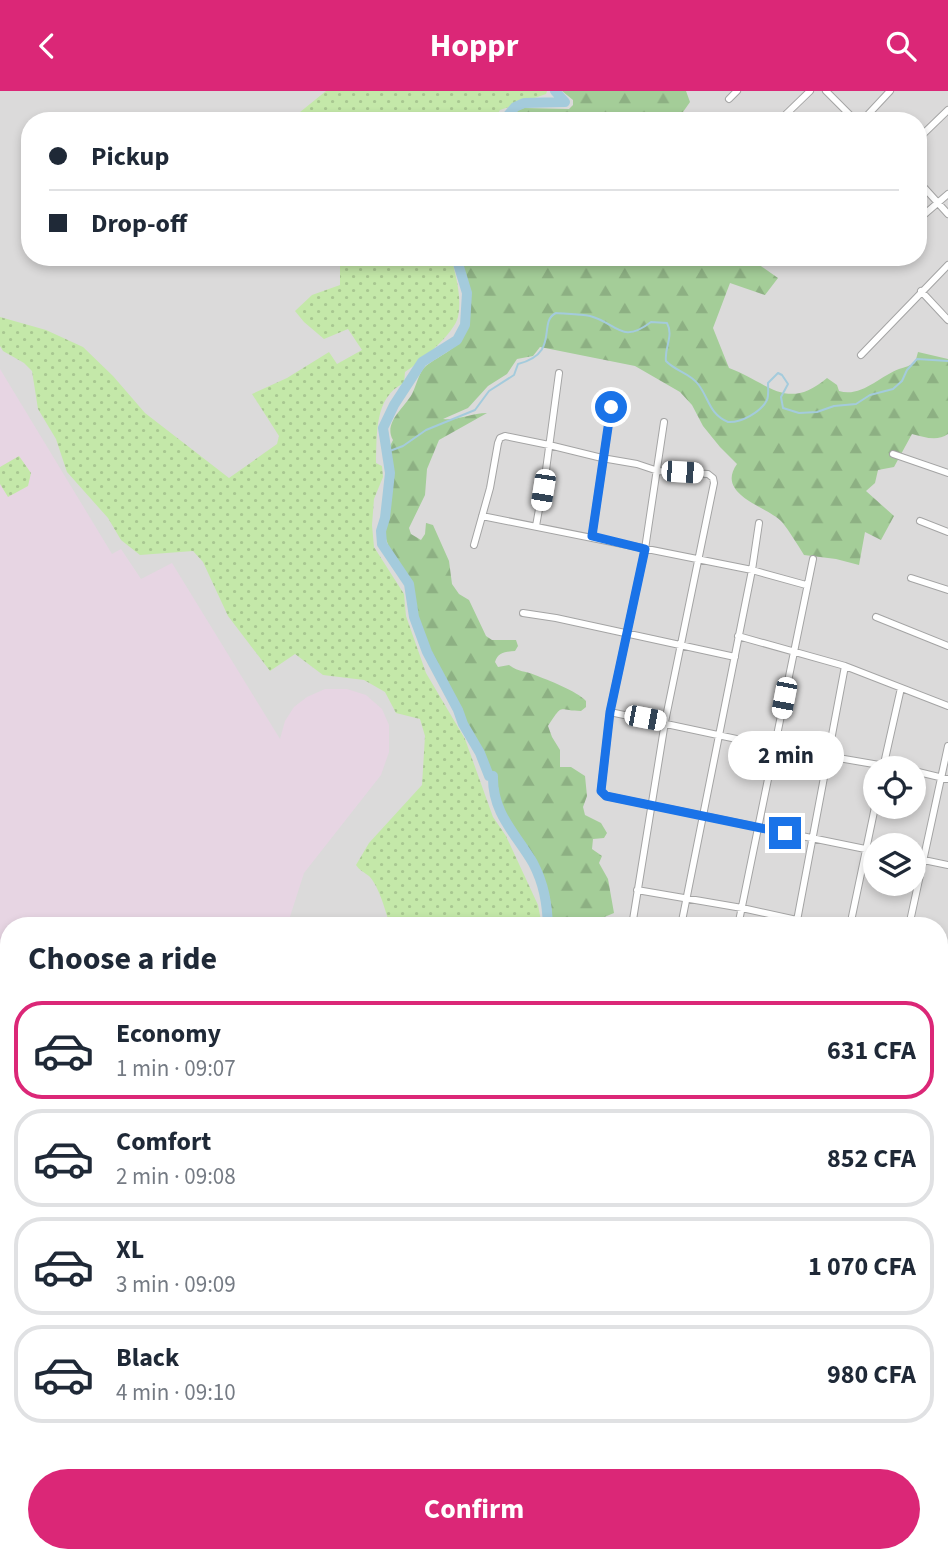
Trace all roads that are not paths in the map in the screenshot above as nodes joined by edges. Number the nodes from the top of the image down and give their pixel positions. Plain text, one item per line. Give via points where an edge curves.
1 (737, 91) edge
2 (810, 91) edge
3 (826, 91) edge
4 (890, 91) edge
5 (729, 99) dead end
6 (948, 110) edge
7 (788, 112) edge
8 (847, 112) edge
9 (870, 112) edge
10 (927, 130) edge
11 (927, 191) edge
12 (948, 194) edge
13 (939, 204) junction
14 (927, 213) edge
15 (948, 214) edge
16 (948, 265) edge
17 (921, 291) junction
18 (948, 320) edge
19 (861, 355) dead end
20 (559, 373) dead end
21 (611, 407) dead end
22 (664, 422) dead end
23 (549, 445) junction
24 (893, 453) dead end
25 (602, 458) junction
26 (657, 471) junction
27 (948, 473) edge
28 (482, 516) junction
29 (920, 521) dead end
30 (759, 523) dead end
31 (536, 526) junction
32 (948, 532) edge
33 (592, 536) junction
34 (474, 545) dead end
35 (645, 549) junction
36 (813, 559) dead end
37 (699, 560) junction
38 (752, 570) junction
39 (911, 578) dead end
40 (806, 585) junction
41 (948, 590) edge
42 (523, 613) dead end
43 (876, 617) dead end
44 (626, 634) junction
45 (738, 636) junction
46 (681, 644) junction
47 (948, 646) edge
48 (793, 650) junction
49 (735, 657) junction
50 (845, 666) junction
51 (901, 688) junction
52 (948, 706) edge
53 (610, 712) junction
54 (666, 722) junction
55 (719, 734) junction
56 (948, 746) edge
57 (774, 747) junction
58 (829, 756) junction
59 (886, 756) edge
60 (863, 763) edge
61 (926, 774) edge
62 (944, 778) edge
63 (650, 804) junction
64 (703, 816) junction
65 (757, 828) junction
66 (812, 838) junction
67 (863, 848) edge
68 (926, 857) edge
69 (926, 861) edge
70 (948, 865) edge
71 (863, 867) edge
72 (637, 890) junction
73 (916, 896) edge
74 (686, 899) junction
75 (742, 908) junction
76 (633, 917) edge
77 (683, 917) edge
78 (740, 917) edge
79 (775, 917) edge
80 (798, 917) edge
81 (852, 917) edge
82 (911, 917) edge

1 - 5 street
2 - 7 street
3 - 8 street
4 - 9 street
6 - 10 street
11 - 13 street
12 - 13 street
13 - 14 street
13 - 15 street
16 - 17 street
17 - 18 street
17 - 19 street
20 - 23 street
21 - 25 street
22 - 26 street
23 - 25 street
23 - 28 street via 500,438
23 - 31 street
24 - 27 street
25 - 26 street
25 - 33 street
26 - 35 street
26 - 37 street via 713,478
28 - 31 street
28 - 34 street
29 - 32 street
30 - 38 street
31 - 33 street
33 - 35 street
35 - 37 street
35 - 44 street
36 - 40 street
37 - 38 street
37 - 46 street
38 - 40 street
38 - 45 street
39 - 41 street
40 - 48 street
42 - 44 street
43 - 47 street
44 - 46 street
44 - 53 street
45 - 48 street
45 - 49 street
46 - 49 street
46 - 54 street
48 - 50 street
48 - 57 street
49 - 55 street
50 - 51 street
50 - 58 street
51 - 52 street
51 - 59 street
53 - 54 street
53 - 63 street via 601,791 606,796
54 - 55 street
54 - 63 street
55 - 57 street
55 - 64 street
56 - 62 street
57 - 58 street
57 - 65 street
58 - 60 street
58 - 66 street
61 - 62 street
62 - 68 street
63 - 64 street
63 - 72 street
64 - 65 street
64 - 74 street
65 - 66 street
65 - 75 street
66 - 67 street
66 - 80 street
69 - 70 street
71 - 81 street
72 - 74 street
72 - 76 street
73 - 82 street
74 - 75 street
74 - 77 street
75 - 78 street
75 - 79 street

